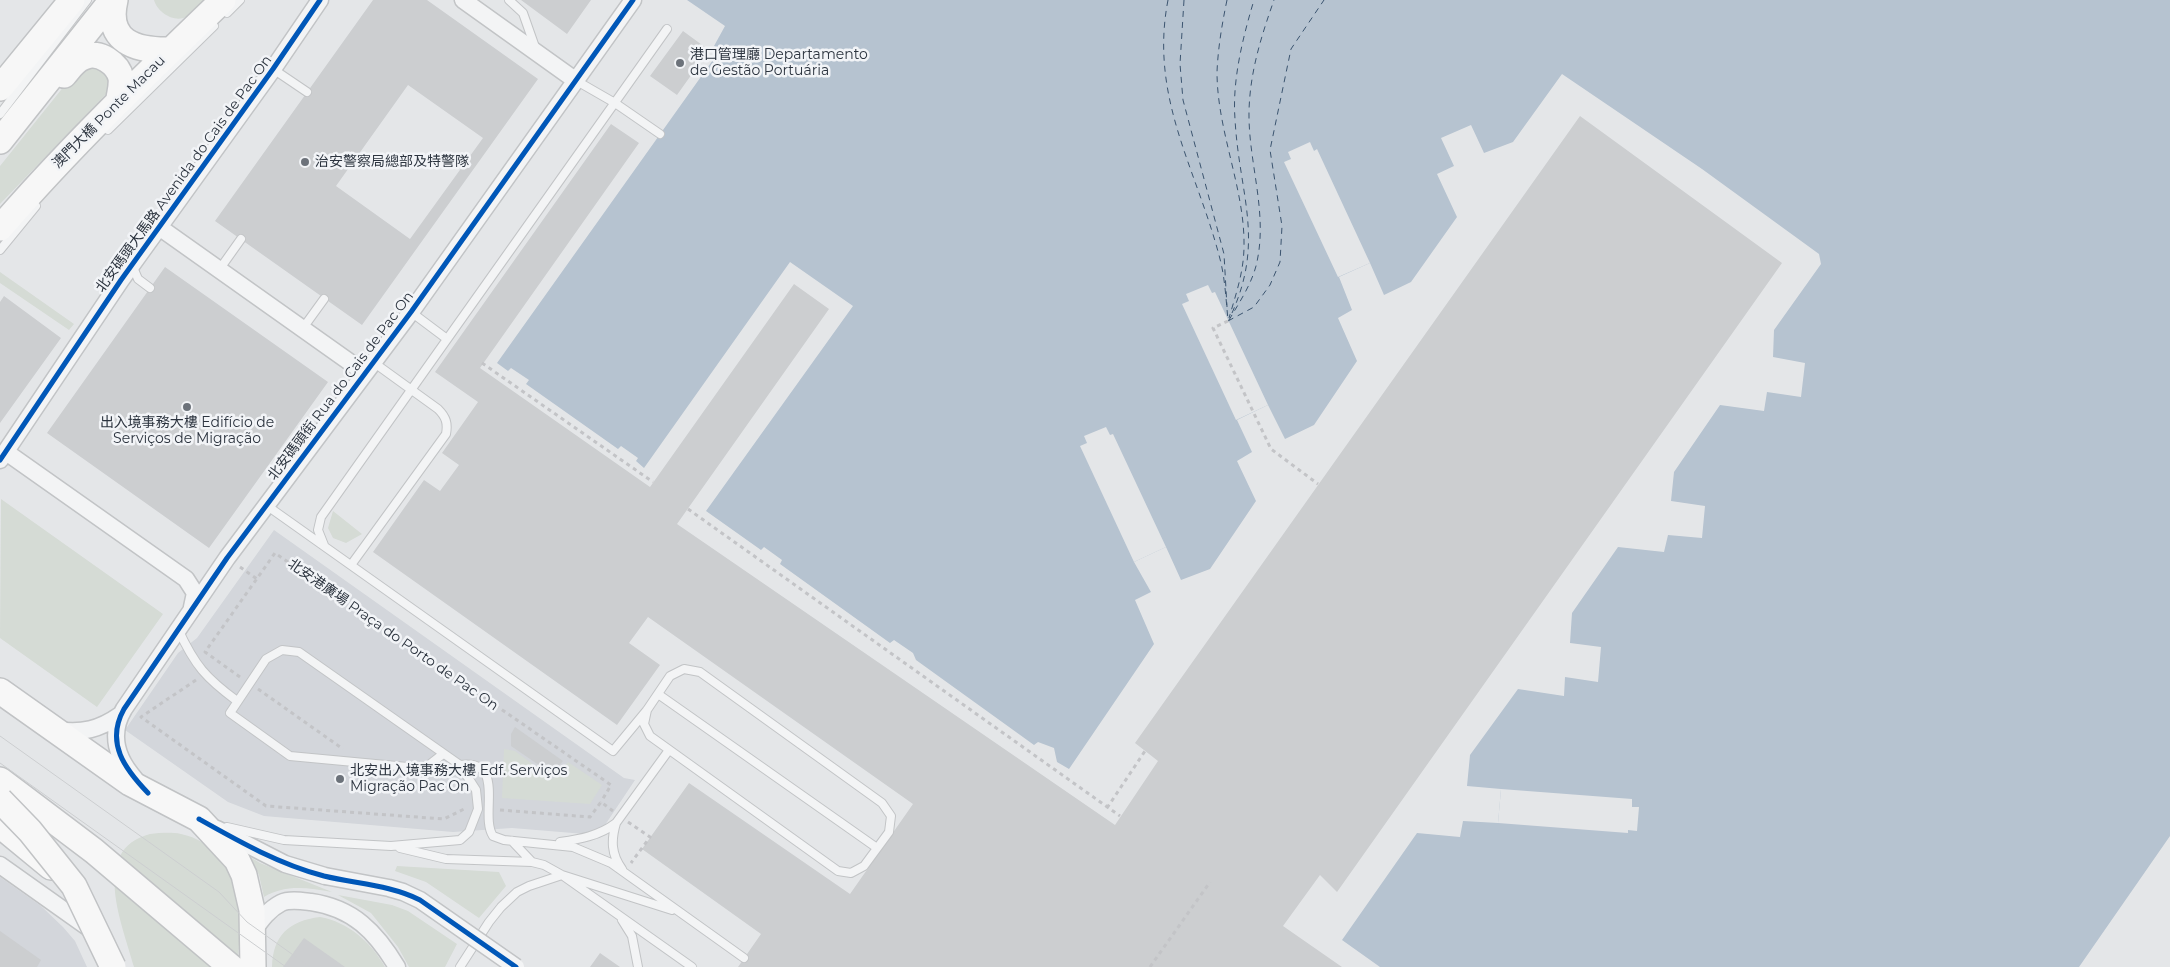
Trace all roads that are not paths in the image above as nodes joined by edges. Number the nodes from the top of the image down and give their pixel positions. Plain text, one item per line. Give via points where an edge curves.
1 (72, 0) edge
2 (87, 0) edge
3 (114, 0) edge
4 (223, 0) edge
5 (240, 0) edge
6 (320, 0) edge
7 (463, 0) edge
8 (509, 0) edge
9 (633, 0) edge
10 (667, 29) dead end
11 (170, 50) junction
12 (542, 56) junction
13 (273, 69) junction
14 (575, 80) junction
15 (0, 88) edge
16 (307, 92) dead end
17 (120, 98) junction
18 (615, 103) junction
19 (2, 129) edge
20 (660, 134) dead end
21 (100, 138) dead end
22 (43, 197) dead end
23 (159, 227) junction
24 (0, 228) edge
25 (241, 239) dead end
26 (0, 250) edge
27 (219, 270) junction
28 (135, 272) junction
29 (150, 288) dead end
30 (324, 299) dead end
31 (411, 312) junction
32 (303, 328) junction
33 (447, 339) junction
34 (369, 368) junction
35 (412, 390) junction
36 (3, 456) edge
37 (266, 505) junction
38 (327, 548) junction
39 (351, 565) junction
40 (191, 610) junction
41 (178, 629) junction
42 (0, 692) edge
43 (658, 694) junction
44 (238, 701) junction
45 (11, 705) edge
46 (646, 710) junction
47 (120, 715) junction
48 (52, 729) junction
49 (669, 750) junction
50 (443, 754) junction
51 (460, 765) junction
52 (0, 780) edge
53 (148, 793) junction
54 (0, 800) edge
55 (200, 819) junction
56 (619, 820) junction
57 (0, 825) edge
58 (512, 841) junction
59 (550, 843) junction
60 (391, 846) junction
61 (877, 848) junction
62 (532, 862) junction
63 (0, 865) edge
64 (624, 872) junction
65 (562, 875) junction
66 (613, 912) junction
67 (680, 912) junction
68 (254, 930) junction
69 (103, 939) junction
70 (744, 958) dead end
71 (114, 967) edge
72 (231, 967) edge
73 (253, 967) edge
74 (396, 967) edge
75 (460, 967) edge
76 (516, 967) edge
77 (638, 967) edge
78 (692, 967) edge

1 - 15 main road
2 - 19 lane
3 - 11 main road via 114,24 127,43 151,50
3 - 19 main road
4 - 11 main road, 澳門大橋 Ponte Macau
5 - 21 lane
6 - 13 street, 北安碼頭大馬路 Avenida do Cais de Pac On
7 - 12 street
8 - 12 lane via 523,13 534,47
9 - 14 street, 北安碼頭街 Rua do Cais de Pac On
10 - 18 lane
11 - 17 main road, 澳門大橋 Ponte Macau
12 - 14 street
13 - 16 lane
13 - 23 street, 北安碼頭大馬路 Avenida do Cais de Pac On
14 - 18 lane
14 - 31 street, 北安碼頭街 Rua do Cais de Pac On
17 - 19 main road via 121,78 111,62 84,56 74,63 35,110
17 - 24 main road, 澳門大橋 Ponte Macau
18 - 20 lane
18 - 33 lane
22 - 26 lane
23 - 27 street
23 - 28 street, 北安碼頭大馬路 Avenida do Cais de Pac On
25 - 27 lane
27 - 32 street
28 - 29 lane
28 - 36 street, 北安碼頭大馬路 Avenida do Cais de Pac On via 121,280
30 - 32 lane
31 - 33 lane
31 - 34 street, 北安碼頭街 Rua do Cais de Pac On
32 - 34 street
33 - 35 lane
34 - 35 lane
34 - 37 street, 北安碼頭街 Rua do Cais de Pac On
35 - 38 lane via 321,517 318,530
35 - 39 lane via 444,414 448,427 446,434
36 - 40 street via 186,579 195,593
37 - 38 lane
37 - 40 street, 北安碼頭街 Rua do Cais de Pac On
38 - 39 lane
39 - 46 lane via 613,750
40 - 41 street, 北安碼頭街 Rua do Cais de Pac On
41 - 44 lane via 204,675
41 - 47 street, 北安碼頭街 Rua do Cais de Pac On
42 - 45 main road
43 - 46 lane
43 - 61 lane
43 - 61 lane via 677,671 700,672 882,803 891,816 892,824
44 - 50 lane via 230,713 290,756 418,768 429,765
44 - 50 lane via 273,653 299,652
45 - 48 main road
46 - 49 lane via 646,730
47 - 48 street, 北安碼頭街 Rua do Cais de Pac On via 106,725 84,732
47 - 53 street, 北安碼頭街 Rua do Cais de Pac On via 116,740 120,758
48 - 53 main road
49 - 56 lane
49 - 61 lane via 838,871 858,871
50 - 51 lane
51 - 58 lane via 472,764 483,771 489,789 489,829 492,836
51 - 60 lane via 476,790 478,808 472,826 460,840
52 - 72 main road via 94,851
53 - 55 main road
54 - 71 main road, bridge via 30,831 74,886
55 - 60 lane via 284,840
55 - 68 main road via 237,860 250,896
55 - 76 street, bridge via 245,846 285,864 403,892 420,900
56 - 59 lane via 606,832
56 - 64 lane via 612,836 612,849
57 - 69 main road via 70,887 92,917
58 - 59 lane
58 - 62 lane
59 - 64 lane via 588,852
60 - 62 lane via 446,859
62 - 65 lane
63 - 69 street
64 - 67 lane
65 - 66 lane
65 - 67 lane
65 - 75 lane via 517,892 488,922
66 - 77 lane via 632,936
66 - 78 lane
67 - 70 lane
68 - 73 main road
68 - 74 street via 267,913 282,903 300,900 337,907 372,933 386,948
69 - 71 main road

